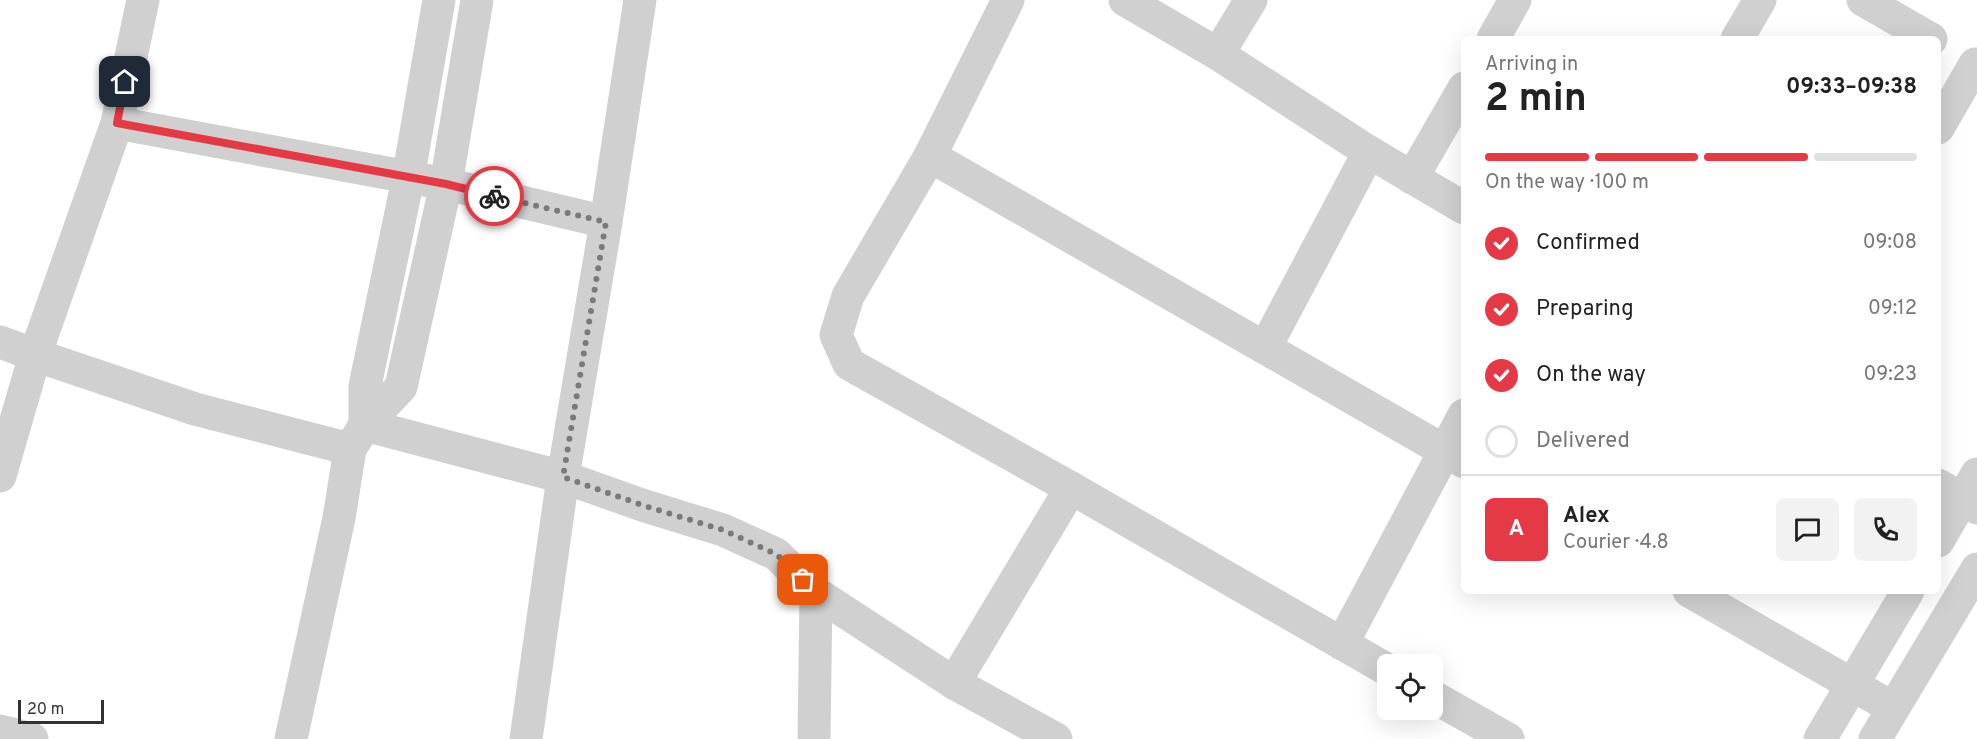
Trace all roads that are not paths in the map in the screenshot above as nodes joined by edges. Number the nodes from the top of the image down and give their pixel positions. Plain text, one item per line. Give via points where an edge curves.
1 (142, 0) edge
2 (439, 0) edge
3 (477, 0) edge
4 (640, 0) edge
5 (1008, 0) edge
6 (1125, 0) edge
7 (1251, 0) edge
8 (1515, 0) edge
9 (1760, 0) edge
10 (1863, 0) edge
11 (1495, 36) edge
12 (1739, 36) edge
13 (1926, 36) edge
14 (1941, 45) edge
15 (1218, 54) junction
16 (1976, 65) edge
17 (1461, 93) edge
18 (117, 123) junction
19 (1941, 123) edge
20 (1369, 152) junction
21 (930, 156) junction
22 (1412, 178) junction
23 (408, 179) junction
24 (446, 184) junction
25 (1461, 206) edge
26 (606, 222) junction
27 (0, 342) edge
28 (1265, 348) junction
29 (34, 355) junction
30 (1461, 429) edge
31 (357, 437) junction
32 (1455, 456) edge
33 (0, 476) edge
34 (563, 477) junction
35 (1071, 488) junction
36 (1964, 492) edge
37 (1941, 534) edge
38 (1977, 569) edge
39 (816, 593) junction
40 (1694, 594) edge
41 (1906, 594) edge
42 (1342, 644) junction
43 (1377, 664) edge
44 (954, 683) junction
45 (1853, 685) junction
46 (1443, 702) edge
47 (1893, 708) junction
48 (0, 731) edge
49 (32, 739) edge
50 (291, 739) edge
51 (526, 739) edge
52 (814, 739) edge
53 (1056, 739) edge
54 (1508, 739) edge
55 (1820, 739) edge
56 (1875, 739) edge

1 - 18 street
2 - 23 street
3 - 24 street
4 - 26 street
5 - 21 street
6 - 15 street
7 - 15 street
8 - 11 street
9 - 12 street
10 - 13 street
14 - 16 street
15 - 20 street
16 - 19 street
17 - 22 street
18 - 23 street
18 - 29 street
20 - 22 street
20 - 28 street
21 - 28 street
21 - 35 street via 848,296 836,335 849,364
22 - 25 street
23 - 24 street
23 - 31 street via 364,386
24 - 26 street
24 - 31 street via 401,387
26 - 34 street
27 - 29 street
28 - 32 street
29 - 31 street via 195,409
29 - 33 street
30 - 32 street
31 - 34 street
31 - 50 street
32 - 42 street
34 - 39 street via 723,530 776,554
34 - 51 street
35 - 42 street
35 - 44 street
36 - 37 street
38 - 47 street
39 - 44 street
39 - 52 street
40 - 45 street
41 - 45 street
42 - 43 street
44 - 53 street
45 - 47 street
45 - 55 street
46 - 54 street
47 - 56 street
48 - 49 street

